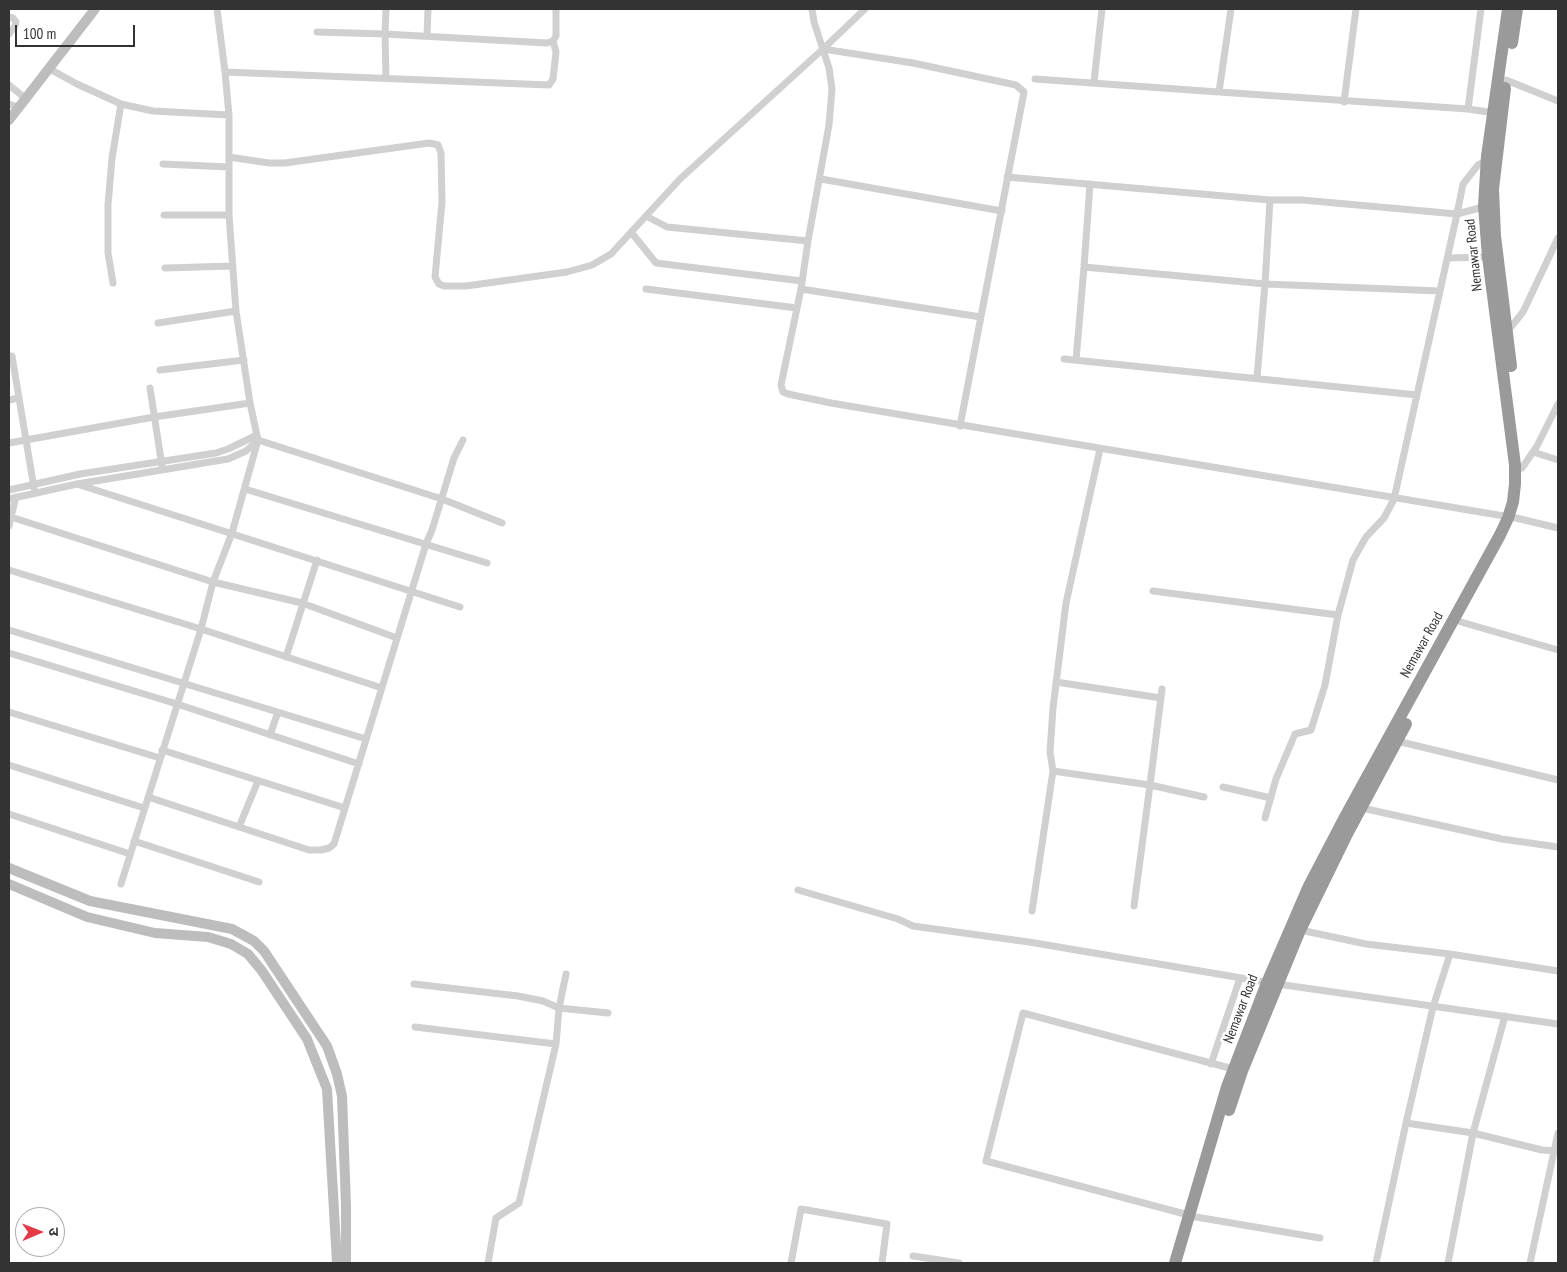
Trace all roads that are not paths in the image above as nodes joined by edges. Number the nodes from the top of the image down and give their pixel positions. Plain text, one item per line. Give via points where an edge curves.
1 (95, 9) edge
2 (216, 9) edge
3 (386, 9) edge
4 (428, 9) edge
5 (556, 9) edge
6 (812, 9) edge
7 (864, 9) edge
8 (1102, 9) edge
9 (1230, 9) edge
10 (1356, 9) edge
11 (1481, 9) edge
12 (1508, 9) edge
13 (1517, 9) edge
14 (9, 17) edge
15 (317, 32) dead end
16 (9, 34) edge
17 (385, 34) junction
18 (428, 36) junction
19 (553, 42) junction
20 (823, 49) junction
21 (48, 68) junction
22 (225, 72) junction
23 (386, 78) junction
24 (1035, 79) dead end
25 (1506, 80) junction
26 (1094, 82) junction
27 (9, 85) edge
28 (1219, 92) junction
29 (25, 98) junction
30 (1558, 101) edge
31 (1344, 102) junction
32 (121, 104) junction
33 (13, 105) edge
34 (1468, 109) junction
35 (1497, 114) junction
36 (228, 115) junction
37 (9, 120) edge
38 (229, 157) junction
39 (1491, 160) junction
40 (164, 164) dead end
41 (229, 167) junction
42 (1007, 177) junction
43 (820, 179) junction
44 (1090, 184) junction
45 (1270, 200) junction
46 (1489, 205) junction
47 (1002, 211) junction
48 (1457, 214) junction
49 (164, 215) dead end
50 (229, 215) junction
51 (646, 216) junction
52 (632, 232) junction
53 (1558, 238) edge
54 (808, 241) junction
55 (1488, 257) junction
56 (1448, 258) junction
57 (232, 266) junction
58 (1084, 266) junction
59 (165, 268) dead end
60 (113, 283) dead end
61 (1265, 284) junction
62 (802, 285) junction
63 (646, 289) dead end
64 (1440, 291) junction
65 (798, 308) junction
66 (236, 311) junction
67 (980, 317) junction
68 (158, 323) dead end
69 (1507, 332) junction
70 (9, 356) edge
71 (1064, 359) dead end
72 (244, 360) junction
73 (1076, 360) junction
74 (160, 370) dead end
75 (1257, 378) junction
76 (150, 388) dead end
77 (1417, 394) junction
78 (20, 398) junction
79 (9, 400) edge
80 (250, 403) junction
81 (1558, 404) edge
82 (154, 417) junction
83 (960, 426) junction
84 (258, 438) junction
85 (27, 440) junction
86 (462, 440) dead end
87 (9, 443) edge
88 (1100, 449) junction
89 (1533, 452) junction
90 (1558, 460) edge
91 (162, 461) junction
92 (1522, 468) junction
93 (163, 471) junction
94 (33, 484) junction
95 (77, 484) junction
96 (245, 489) junction
97 (9, 490) edge
98 (34, 493) junction
99 (12, 498) edge
100 (442, 499) junction
101 (1394, 499) junction
102 (11, 517) junction
103 (1512, 518) junction
104 (502, 523) dead end
105 (9, 526) edge
106 (1558, 528) edge
107 (232, 532) junction
108 (426, 544) junction
109 (317, 560) junction
110 (487, 563) dead end
111 (9, 570) edge
112 (1484, 573) junction
113 (213, 582) junction
114 (411, 591) junction
115 (1153, 592) dead end
116 (303, 603) junction
117 (460, 607) dead end
118 (1338, 615) junction
119 (1462, 622) junction
120 (201, 629) junction
121 (9, 630) edge
122 (397, 638) junction
123 (1558, 650) edge
124 (9, 653) edge
125 (286, 658) junction
126 (183, 682) junction
127 (1056, 682) junction
128 (382, 688) junction
129 (1162, 689) dead end
130 (1160, 698) junction
131 (176, 704) junction
132 (9, 712) edge
133 (278, 712) junction
134 (270, 734) junction
135 (366, 739) junction
136 (1397, 741) junction
137 (161, 754) junction
138 (359, 764) junction
139 (9, 765) edge
140 (1053, 771) junction
141 (1558, 780) edge
142 (258, 781) junction
143 (1150, 785) junction
144 (1223, 787) dead end
145 (148, 797) junction
146 (1204, 798) dead end
147 (1270, 798) junction
148 (144, 808) junction
149 (345, 808) junction
150 (1362, 808) junction
151 (9, 814) edge
152 (1265, 818) dead end
153 (239, 827) junction
154 (1344, 830) junction
155 (134, 841) junction
156 (1558, 847) edge
157 (130, 854) junction
158 (9, 868) edge
159 (259, 882) dead end
160 (9, 884) edge
161 (121, 884) dead end
162 (798, 890) dead end
163 (1134, 906) dead end
164 (1032, 911) dead end
165 (1300, 930) junction
166 (1450, 954) junction
167 (1558, 971) edge
168 (566, 974) dead end
169 (1240, 978) junction
170 (414, 984) dead end
171 (1272, 984) junction
172 (559, 1008) junction
173 (1433, 1008) junction
174 (608, 1014) dead end
175 (1505, 1016) junction
176 (1558, 1024) edge
177 (415, 1027) dead end
178 (556, 1044) junction
179 (1211, 1064) junction
180 (1238, 1071) junction
181 (1406, 1123) junction
182 (1473, 1133) junction
183 (1558, 1133) edge
184 (1556, 1151) edge
185 (1192, 1216) junction
186 (1320, 1238) dead end
187 (913, 1256) dead end
188 (336, 1263) edge
189 (346, 1263) edge
190 (488, 1263) edge
191 (791, 1263) edge
192 (882, 1263) edge
193 (959, 1263) edge
194 (1175, 1263) edge
195 (1182, 1263) edge
196 (1376, 1263) edge
197 (1448, 1263) edge
198 (1530, 1263) edge

1 - 21 street
2 - 22 street
3 - 17 street
4 - 18 street
5 - 19 street
6 - 20 street
7 - 20 street
8 - 26 street
9 - 28 street
10 - 31 street
11 - 34 street
12 - 35 highway, Nemawar Road
13 - 25 highway, Nemawar Road
14 - 16 street via 16,22
15 - 17 street
17 - 18 street
17 - 23 street
18 - 19 street
19 - 23 street via 556,52 553,79 549,85
20 - 42 street via 913,63 1016,85 1024,92
20 - 43 street via 832,89
20 - 51 street via 680,179
21 - 29 street
21 - 32 street
22 - 23 street
22 - 36 street
24 - 26 street
25 - 30 street
25 - 35 highway, Nemawar Road
26 - 28 street
27 - 29 street
28 - 31 street
29 - 33 street
31 - 34 street
32 - 36 street via 153,110
32 - 60 street via 108,205 108,253
33 - 37 street
34 - 35 street
35 - 39 highway, Nemawar Road
36 - 38 street
38 - 41 street
38 - 52 street via 285,163 429,143 438,145 442,202 436,280 444,286 544,276 592,265 611,254
39 - 46 highway, Nemawar Road
39 - 48 street via 1478,165 1463,184
40 - 41 street
41 - 50 street
42 - 44 street
42 - 47 street
43 - 47 street
43 - 54 street
44 - 45 street
44 - 58 street
45 - 48 street
45 - 61 street
46 - 48 street
46 - 55 highway, Nemawar Road
46 - 69 highway, Nemawar Road
47 - 67 street
48 - 56 street
49 - 50 street
50 - 57 street
51 - 52 street
51 - 54 street via 667,227
52 - 62 street via 656,263
53 - 69 street via 1523,312
54 - 62 street
55 - 56 street
55 - 103 highway, Nemawar Road via 1515,465
56 - 64 street
57 - 59 street
57 - 66 street
58 - 61 street
58 - 73 street
61 - 64 street
61 - 75 street
62 - 65 street
62 - 67 street
63 - 65 street
64 - 77 street
65 - 83 street via 783,392
66 - 68 street
66 - 72 street
67 - 83 street
69 - 92 highway, Nemawar Road
70 - 78 street via 12,356
71 - 73 street
72 - 74 street
72 - 80 street
73 - 75 street
75 - 77 street
76 - 82 street
77 - 101 street
78 - 79 street
78 - 85 street
80 - 82 street
80 - 84 street
81 - 89 street
82 - 85 street
82 - 91 street
83 - 88 street
84 - 91 street via 223,452
84 - 93 street via 246,450 228,459
84 - 96 street
84 - 100 street
85 - 87 street
85 - 94 street
86 - 100 street
88 - 101 street
88 - 127 street via 1066,603
89 - 90 street
89 - 92 street
91 - 93 street
91 - 94 street
92 - 103 highway, Nemawar Road via 1521,502
93 - 95 street
94 - 97 street
94 - 98 street
95 - 98 street
95 - 107 street
96 - 107 street
96 - 108 street
98 - 99 street
99 - 102 street
100 - 104 street
100 - 108 street
101 - 103 street
101 - 118 street via 1384,518 1366,537 1352,560
102 - 105 street
102 - 113 street
103 - 106 street
103 - 112 highway, Nemawar Road via 1512,530
107 - 109 street
107 - 113 street
108 - 110 street
108 - 114 street
109 - 114 street
109 - 116 street
111 - 120 street
112 - 119 highway, Nemawar Road
112 - 154 highway, Nemawar Road
113 - 116 street
113 - 120 street
114 - 117 street
114 - 122 street
115 - 118 street
116 - 122 street
116 - 125 street
118 - 147 street via 1325,685 1310,730 1295,734
119 - 123 street
119 - 136 highway, Nemawar Road
120 - 125 street
120 - 126 street
121 - 126 street
122 - 128 street
124 - 131 street
125 - 128 street
126 - 131 street
126 - 133 street
127 - 130 street
127 - 140 street via 1050,752
128 - 135 street
129 - 130 street
130 - 143 street
131 - 134 street
131 - 137 street
132 - 137 street
133 - 134 street
133 - 135 street
134 - 138 street
135 - 138 street
136 - 141 street
136 - 150 highway, Nemawar Road
137 - 142 street
137 - 145 street
138 - 149 street
139 - 148 street
140 - 143 street
140 - 164 street
142 - 149 street
142 - 153 street
143 - 146 street
143 - 163 street
144 - 147 street
145 - 148 street
145 - 153 street
147 - 152 street
148 - 155 street
149 - 153 street via 334,844 321,850 309,850
150 - 154 highway, Nemawar Road
150 - 156 street via 1502,839
151 - 157 street
154 - 165 highway, Nemawar Road
154 - 171 highway, Nemawar Road via 1309,886
155 - 157 street
155 - 159 street
157 - 161 street
158 - 189 street via 90,901 232,929 254,941 264,951 327,1046 337,1074 342,1106
160 - 188 street via 87,917 156,933 208,938 231,944 248,954 307,1039 327,1089
162 - 169 street via 913,926
165 - 166 street via 1366,944
165 - 171 highway, Nemawar Road
166 - 167 street
166 - 173 street
168 - 172 street
169 - 171 street
169 - 179 street
170 - 172 street via 518,996
171 - 173 street
171 - 180 highway, Nemawar Road
172 - 174 street
172 - 178 street
173 - 175 street
173 - 181 street
175 - 176 street
175 - 182 street
177 - 178 street
178 - 190 street via 519,1204 496,1218
179 - 180 street
179 - 185 street via 1023,1013 986,1161
180 - 185 highway, Nemawar Road
181 - 182 street
181 - 196 street
182 - 184 street
182 - 197 street
183 - 184 street
184 - 198 street
185 - 186 street
185 - 194 highway, Nemawar Road
185 - 195 highway, Nemawar Road
187 - 193 street
191 - 192 street via 802,1209 887,1224

